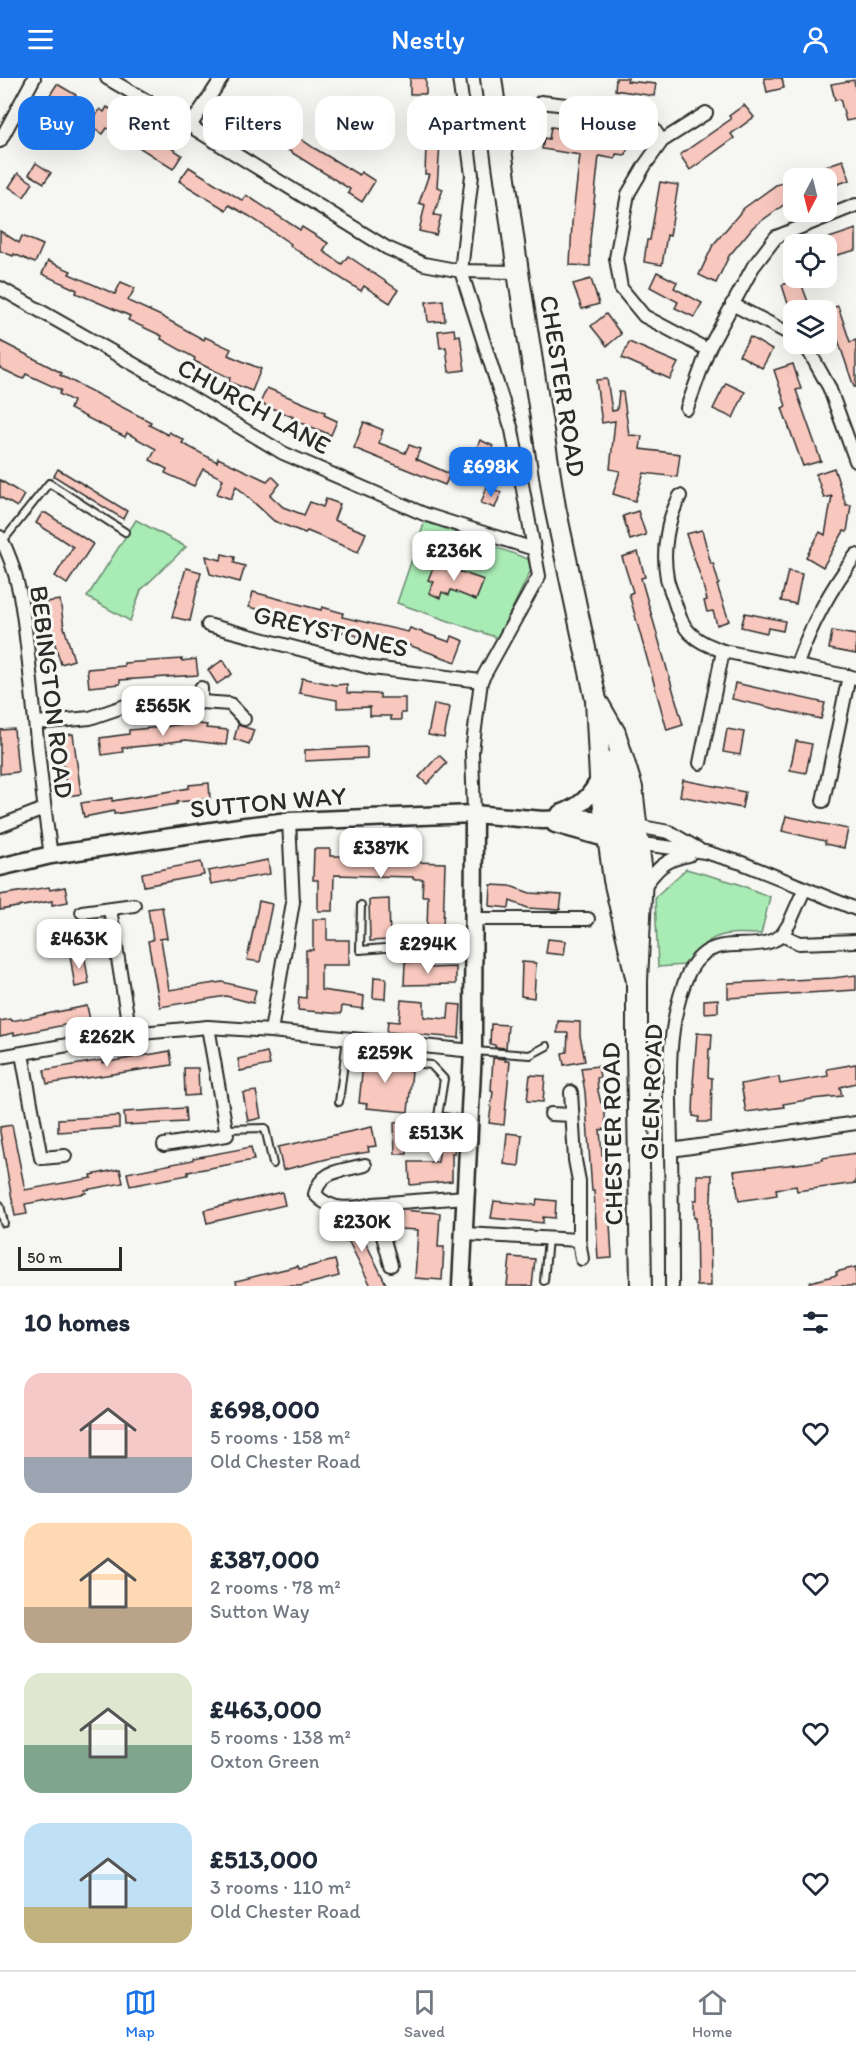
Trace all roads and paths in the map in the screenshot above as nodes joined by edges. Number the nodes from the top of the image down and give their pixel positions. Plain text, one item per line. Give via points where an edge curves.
1 (34, 78) edge
2 (107, 78) edge
3 (222, 78) edge
4 (459, 78) edge
5 (491, 78) edge
6 (138, 96) edge
7 (547, 103) edge
8 (706, 113) dead end
9 (191, 124) edge
10 (191, 127) edge
11 (0, 141) edge
12 (662, 141) junction
13 (856, 205) edge
14 (461, 271) junction
15 (518, 272) junction
16 (0, 288) edge
17 (732, 304) junction
18 (783, 330) edge
19 (708, 350) junction
20 (811, 354) edge
21 (687, 408) dead end
22 (856, 461) edge
23 (680, 496) dead end
24 (125, 532) dead end
25 (1, 539) edge
26 (534, 549) junction
27 (856, 555) edge
28 (208, 625) dead end
29 (723, 651) junction
30 (797, 664) junction
31 (852, 677) edge
32 (481, 681) junction
33 (201, 688) dead end
34 (596, 700) junction
35 (201, 702) junction
36 (244, 719) dead end
37 (36, 723) junction
38 (700, 763) dead end
39 (600, 778) junction
40 (823, 801) dead end
41 (44, 809) junction
42 (474, 814) junction
43 (543, 820) junction
44 (289, 821) junction
45 (0, 826) edge
46 (623, 832) junction
47 (705, 852) junction
48 (51, 855) junction
49 (0, 867) edge
50 (804, 890) junction
51 (641, 891) junction
52 (361, 904) dead end
53 (134, 905) dead end
54 (110, 909) junction
55 (856, 909) edge
56 (82, 912) dead end
57 (473, 919) junction
58 (588, 919) dead end
59 (782, 935) junction
60 (473, 941) junction
61 (856, 941) edge
62 (637, 981) junction
63 (208, 1027) junction
64 (271, 1031) junction
65 (130, 1034) junction
66 (347, 1039) junction
67 (547, 1046) dead end
68 (473, 1051) junction
69 (22, 1054) junction
70 (0, 1057) edge
71 (404, 1062) dead end
72 (571, 1092) dead end
73 (339, 1102) dead end
74 (552, 1114) dead end
75 (572, 1115) junction
76 (468, 1121) junction
77 (856, 1123) edge
78 (226, 1129) junction
79 (164, 1145) dead end
80 (671, 1150) junction
81 (65, 1156) dead end
82 (273, 1164) dead end
83 (365, 1165) dead end
84 (466, 1197) junction
85 (374, 1204) junction
86 (0, 1205) edge
87 (4, 1223) dead end
88 (465, 1234) junction
89 (548, 1238) junction
90 (579, 1240) junction
91 (582, 1259) dead end
92 (391, 1265) dead end
93 (544, 1281) dead end
94 (461, 1286) edge
95 (642, 1286) edge
96 (672, 1286) edge

1 - 11 street
2 - 6 street
3 - 9 street
4 - 14 street via 472,175
5 - 15 main road, CHESTER ROAD
7 - 12 street via 632,113 648,121
8 - 12 street
10 - 14 street via 387,248 424,264
12 - 19 street via 628,194 616,258 621,288 644,316
13 - 17 street via 776,237
14 - 15 street
14 - 26 street via 512,430
15 - 34 main road, CHESTER ROAD via 555,507
16 - 26 street, CHURCH LANE via 282,453 424,514
17 - 18 street
17 - 19 street
19 - 21 street
20 - 22 street via 829,387
23 - 29 street via 672,510 668,532 667,579 685,627 702,643
24 - 25 lane via 49,483
25 - 37 street, BEBINGTON ROAD via 20,597
26 - 32 street via 539,576
27 - 30 street via 808,635
28 - 32 street, GREYSTONES via 372,668
29 - 30 street
29 - 38 street
30 - 31 street
31 - 40 street
32 - 42 street via 472,752
33 - 35 street
34 - 39 main road, CHESTER ROAD
34 - 46 main road, CHESTER ROAD via 615,733 632,788
35 - 36 street via 230,704
35 - 37 street via 189,708 131,705 90,718
37 - 41 street, BEBINGTON ROAD
39 - 43 main road, SUTTON WAY via 595,790 577,808
39 - 46 main road, CHESTER ROAD
41 - 45 street
41 - 48 street, BEBINGTON ROAD
42 - 43 main road, SUTTON WAY
42 - 44 main road, SUTTON WAY
42 - 57 main road
43 - 46 main road, SUTTON WAY
44 - 48 main road, SUTTON WAY
44 - 64 street via 293,902
46 - 47 street
46 - 47 street via 669,832
46 - 51 main road, CHESTER ROAD via 642,875
46 - 62 main road, CHESTER ROAD via 614,880
47 - 50 street
47 - 51 street via 667,861
48 - 49 main road, SUTTON WAY
50 - 55 street
50 - 59 street
51 - 62 main road, CHESTER ROAD
52 - 60 lane via 360,950
53 - 54 street
54 - 56 street
54 - 65 street
57 - 58 street
57 - 60 main road
59 - 61 street via 799,943
59 - 80 street, GLEN ROAD via 769,942 713,948 689,970 671,1034
60 - 68 main road
62 - 95 main road, CHESTER ROAD
63 - 64 street
63 - 65 street
63 - 78 street
64 - 66 street
65 - 69 street
66 - 68 street
66 - 73 lane
67 - 68 lane via 530,1055
68 - 76 main road
69 - 70 street
69 - 81 street via 41,1158
71 - 76 lane via 431,1065 444,1078 438,1116
72 - 75 street
74 - 75 street
75 - 90 street via 579,1181
76 - 84 main road
77 - 80 street
78 - 79 street via 227,1134
78 - 82 lane via 265,1128
80 - 96 street, GLEN ROAD
83 - 85 street via 326,1175 315,1194 330,1206 357,1208
84 - 85 street
84 - 88 main road
85 - 92 street
86 - 87 lane
88 - 89 street
88 - 94 main road
89 - 90 street
89 - 93 lane
90 - 91 street

